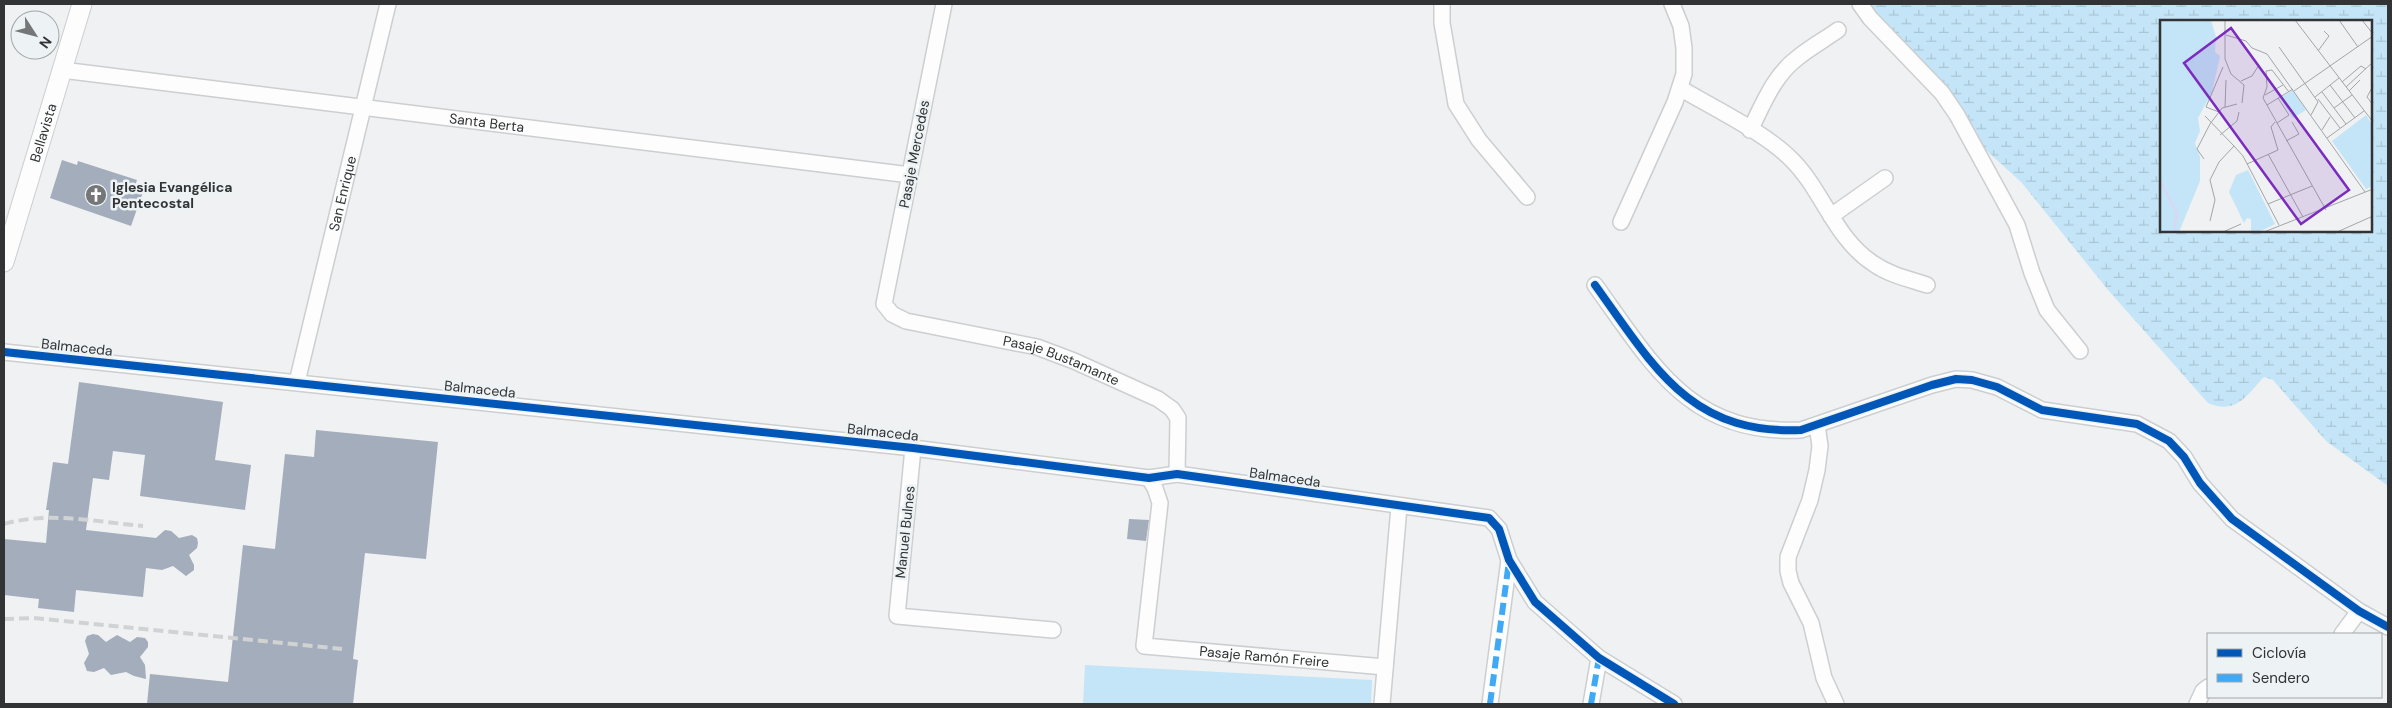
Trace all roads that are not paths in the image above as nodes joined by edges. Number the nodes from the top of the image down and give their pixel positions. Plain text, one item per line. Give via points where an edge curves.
1 (82, 4) edge
2 (388, 4) edge
3 (944, 4) edge
4 (1442, 4) edge
5 (1672, 4) edge
6 (1860, 4) edge
7 (1838, 30) dead end
8 (62, 70) junction
9 (1680, 88) junction
10 (364, 107) junction
11 (1750, 130) junction
12 (910, 175) junction
13 (1885, 178) dead end
14 (1527, 198) dead end
15 (1831, 216) junction
16 (1621, 222) dead end
17 (4, 262) edge
18 (1595, 285) dead end
19 (1927, 285) dead end
20 (884, 304) joint
21 (4, 352) edge
22 (2080, 352) dead end
23 (297, 382) junction
24 (1817, 425) junction
25 (913, 448) junction
26 (1177, 474) junction
27 (1149, 478) junction
28 (1399, 507) junction
29 (1509, 560) junction
30 (2359, 610) junction
31 (2388, 627) edge
32 (1053, 630) dead end
33 (2343, 633) edge
34 (1599, 658) junction
35 (1385, 667) junction
36 (1382, 704) edge
37 (1490, 704) edge
38 (1591, 704) edge
39 (1674, 704) edge
40 (1836, 704) edge

1 - 8 street, Bellavista
2 - 10 street, San Enrique
3 - 12 street, Pasaje Mercedes
4 - 14 street via 1442,23 1456,104 1470,128
5 - 9 street via 1681,26 1684,48 1684,74
6 - 22 street via 1942,93 1957,115 2017,225 2047,310
7 - 11 street via 1783,71
8 - 10 street, Santa Berta
8 - 17 street, Bellavista
9 - 11 street
9 - 16 street
10 - 12 street, Santa Berta
10 - 23 street, San Enrique
11 - 15 street via 1778,147 1793,161
12 - 20 street, Pasaje Mercedes
13 - 15 street
15 - 19 street via 1854,247 1875,265
18 - 24 street via 1660,374 1698,406 1732,422 1767,430 1801,430
20 - 26 street, Pasaje Bustamante via 892,314 906,321 1021,343 1056,354 1158,399 1178,418
21 - 23 street, Balmaceda
23 - 25 street, Balmaceda
24 - 30 street via 1956,379 1996,387 2042,410 2137,424 2169,441 2232,519
24 - 40 street via 1820,446 1817,470 1810,500 1788,557 1788,571 1811,623 1824,678
25 - 27 street, Balmaceda
25 - 32 street, Manuel Bulnes via 897,616
26 - 27 street, Balmaceda
26 - 28 street, Balmaceda
27 - 35 street, Pasaje Ramón Freire via 1160,503 1144,646
28 - 29 street, Balmaceda via 1489,518 1498,530
28 - 35 street
29 - 34 street, Balmaceda via 1535,602
29 - 37 street
30 - 31 street
30 - 33 street
34 - 38 street
34 - 39 street, Balmaceda
35 - 36 street

